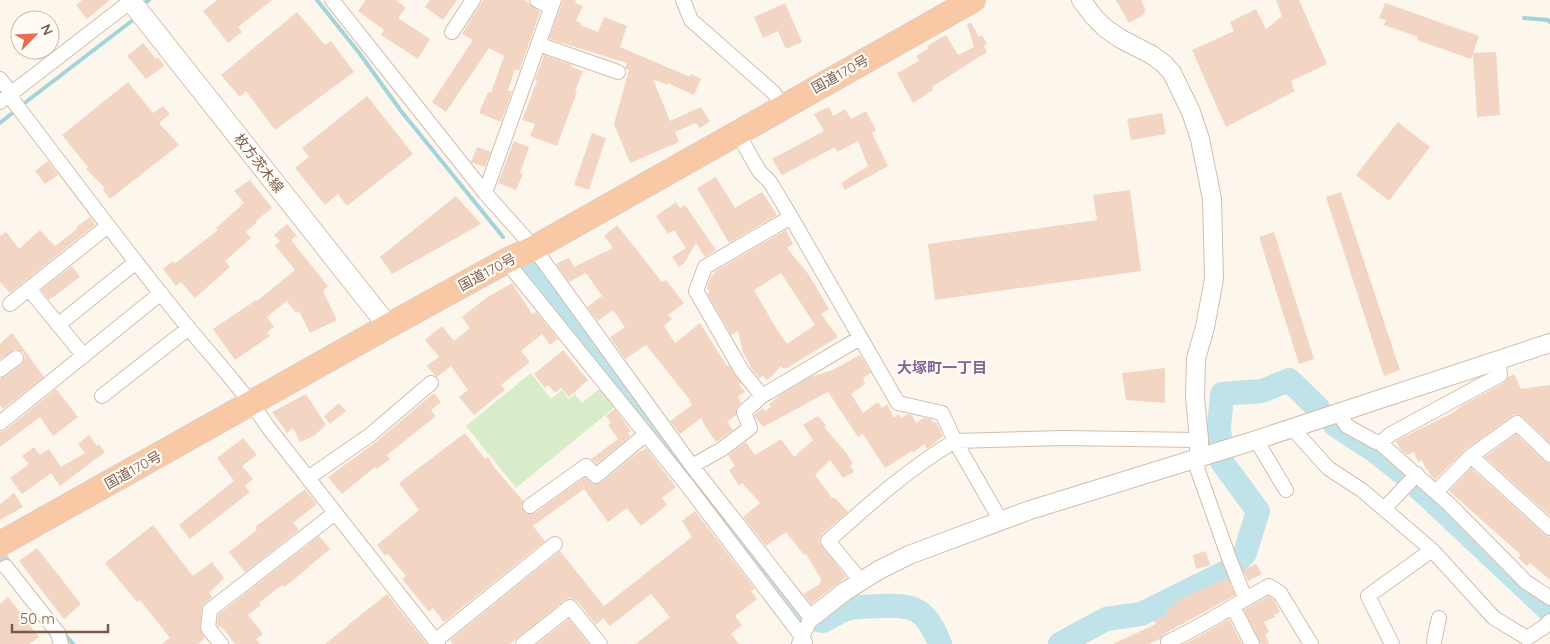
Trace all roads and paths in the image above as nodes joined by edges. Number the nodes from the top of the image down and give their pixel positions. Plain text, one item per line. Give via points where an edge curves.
1 (332, 0) edge
2 (473, 0) edge
3 (537, 0) edge
4 (683, 0) edge
5 (973, 0) edge
6 (1081, 0) edge
7 (131, 1) edge
8 (552, 4) edge
9 (452, 32) dead end
10 (538, 44) junction
11 (618, 72) dead end
12 (0, 79) edge
13 (11, 93) junction
14 (0, 102) edge
15 (783, 106) junction
16 (737, 132) junction
17 (485, 193) junction
18 (791, 217) junction
19 (108, 226) junction
20 (534, 248) junction
21 (506, 261) junction
22 (136, 262) junction
23 (29, 289) junction
24 (160, 293) junction
25 (10, 304) dead end
26 (58, 324) junction
27 (388, 326) junction
28 (189, 328) junction
29 (860, 338) junction
30 (1550, 343) edge
31 (84, 356) junction
32 (16, 358) dead end
33 (1498, 359) junction
34 (0, 370) edge
35 (431, 382) dead end
36 (102, 396) dead end
37 (762, 396) junction
38 (252, 403) junction
39 (1338, 413) junction
40 (0, 423) edge
41 (1292, 428) junction
42 (646, 434) junction
43 (1256, 440) junction
44 (955, 441) junction
45 (1380, 442) junction
46 (1199, 449) junction
47 (1550, 455) edge
48 (1471, 456) junction
49 (692, 466) junction
50 (1417, 474) junction
51 (308, 478) junction
52 (1286, 490) dead end
53 (1436, 492) junction
54 (530, 506) dead end
55 (1384, 509) junction
56 (335, 513) junction
57 (1001, 521) junction
58 (1550, 528) edge
59 (0, 544) edge
60 (555, 544) dead end
61 (1432, 550) junction
62 (3, 570) tunnel mouth
63 (861, 581) junction
64 (1245, 598) junction
65 (1550, 598) edge
66 (1233, 607) junction
67 (811, 618) junction
68 (1439, 618) dead end
69 (1550, 621) edge
70 (437, 642) edge
71 (803, 642) edge
72 (1167, 643) edge
73 (1435, 643) edge
74 (61, 644) edge
75 (221, 644) edge
76 (523, 644) edge
77 (600, 644) edge
78 (1252, 644) edge
79 (1311, 644) edge
80 (1392, 644) edge

1 - 17 street
2 - 9 street
3 - 8 street
4 - 15 street via 691,20 773,92
5 - 15 highway, 国道170号
6 - 46 street via 1112,34 1164,64 1178,83 1198,130 1212,199 1214,279 1196,359
7 - 13 street
7 - 27 main road, 枚方茨木線
8 - 10 street
10 - 11 street
10 - 17 street
12 - 13 street
13 - 14 street
13 - 19 street via 14,102
15 - 16 highway, 国道170号
16 - 18 street
16 - 20 highway, 国道170号
17 - 20 street
18 - 29 street
18 - 37 street via 705,266 696,291 742,371
19 - 22 street
19 - 23 street
20 - 21 highway, 国道170号
20 - 49 street
21 - 27 highway, 国道170号
21 - 42 street
22 - 24 street
22 - 26 street
23 - 25 street
23 - 26 street
24 - 28 street
24 - 31 street
26 - 31 street
27 - 38 highway, 国道170号
28 - 36 street
28 - 38 street
29 - 37 street
29 - 44 street via 898,403 942,412
30 - 33 street
31 - 40 street
32 - 34 street
33 - 39 street
33 - 45 street via 1500,375
35 - 51 street via 370,435
37 - 49 street via 744,412 750,428
38 - 51 street
38 - 59 highway, 国道170号
39 - 41 street
39 - 45 street via 1347,426
41 - 43 street
41 - 55 street via 1328,468
42 - 54 street via 596,476 586,466
42 - 71 street
43 - 46 street
43 - 52 street
44 - 46 street via 1063,438
44 - 57 street
44 - 63 street via 886,490 828,541
45 - 50 street
46 - 57 street
46 - 64 street via 1197,468
47 - 48 street via 1517,423
48 - 53 street
48 - 58 street
49 - 67 street
50 - 53 street
50 - 55 street
51 - 56 street
53 - 65 street via 1526,582
55 - 61 street
56 - 70 street
56 - 75 street via 210,610 208,628
57 - 63 street via 910,555
60 - 70 street
61 - 69 street via 1494,618 1526,638
61 - 80 street via 1368,596
62 - 74 street
63 - 67 street
64 - 66 street
64 - 79 street via 1269,586 1280,593
66 - 72 street
66 - 78 street
67 - 71 street
68 - 73 street
76 - 77 street via 570,607

